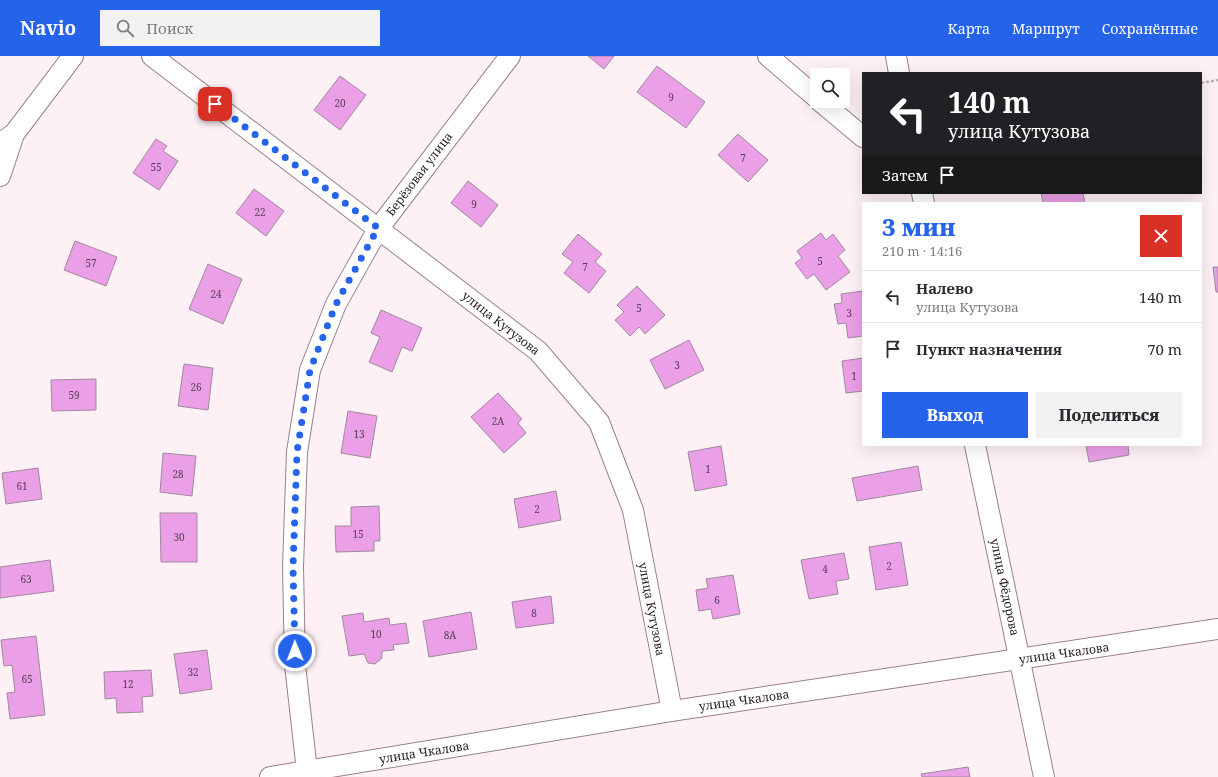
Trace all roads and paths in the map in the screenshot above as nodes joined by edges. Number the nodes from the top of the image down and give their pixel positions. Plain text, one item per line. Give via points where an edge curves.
1 (73, 56) edge
2 (152, 56) edge
3 (510, 56) edge
4 (768, 56) edge
5 (896, 56) edge
6 (899, 72) edge
7 (1218, 80) edge
8 (1202, 83) edge
9 (810, 92) edge
10 (828, 108) edge
11 (862, 136) edge
12 (7, 139) edge
13 (0, 176) edge
14 (378, 228) junction
15 (975, 446) edge
16 (1218, 629) edge
17 (1020, 659) junction
18 (672, 711) junction
19 (307, 771) junction
20 (270, 777) edge
21 (1044, 777) edge

1 - 12 street
2 - 14 street, улица Кутузова
3 - 14 street, Берёзовая улица
4 - 9 street
5 - 6 street
7 - 8 path
10 - 11 street
12 - 13 street
14 - 18 street, улица Кутузова via 538,351 599,422 633,510
14 - 19 street, Берёзовая улица via 336,304 310,370 297,452 293,567 295,665
15 - 17 street, улица Фёдорова
16 - 17 street, улица Чкалова
17 - 18 street, улица Чкалова
17 - 21 street, улица Фёдорова
18 - 19 street, улица Чкалова
19 - 20 street, улица Чкалова

